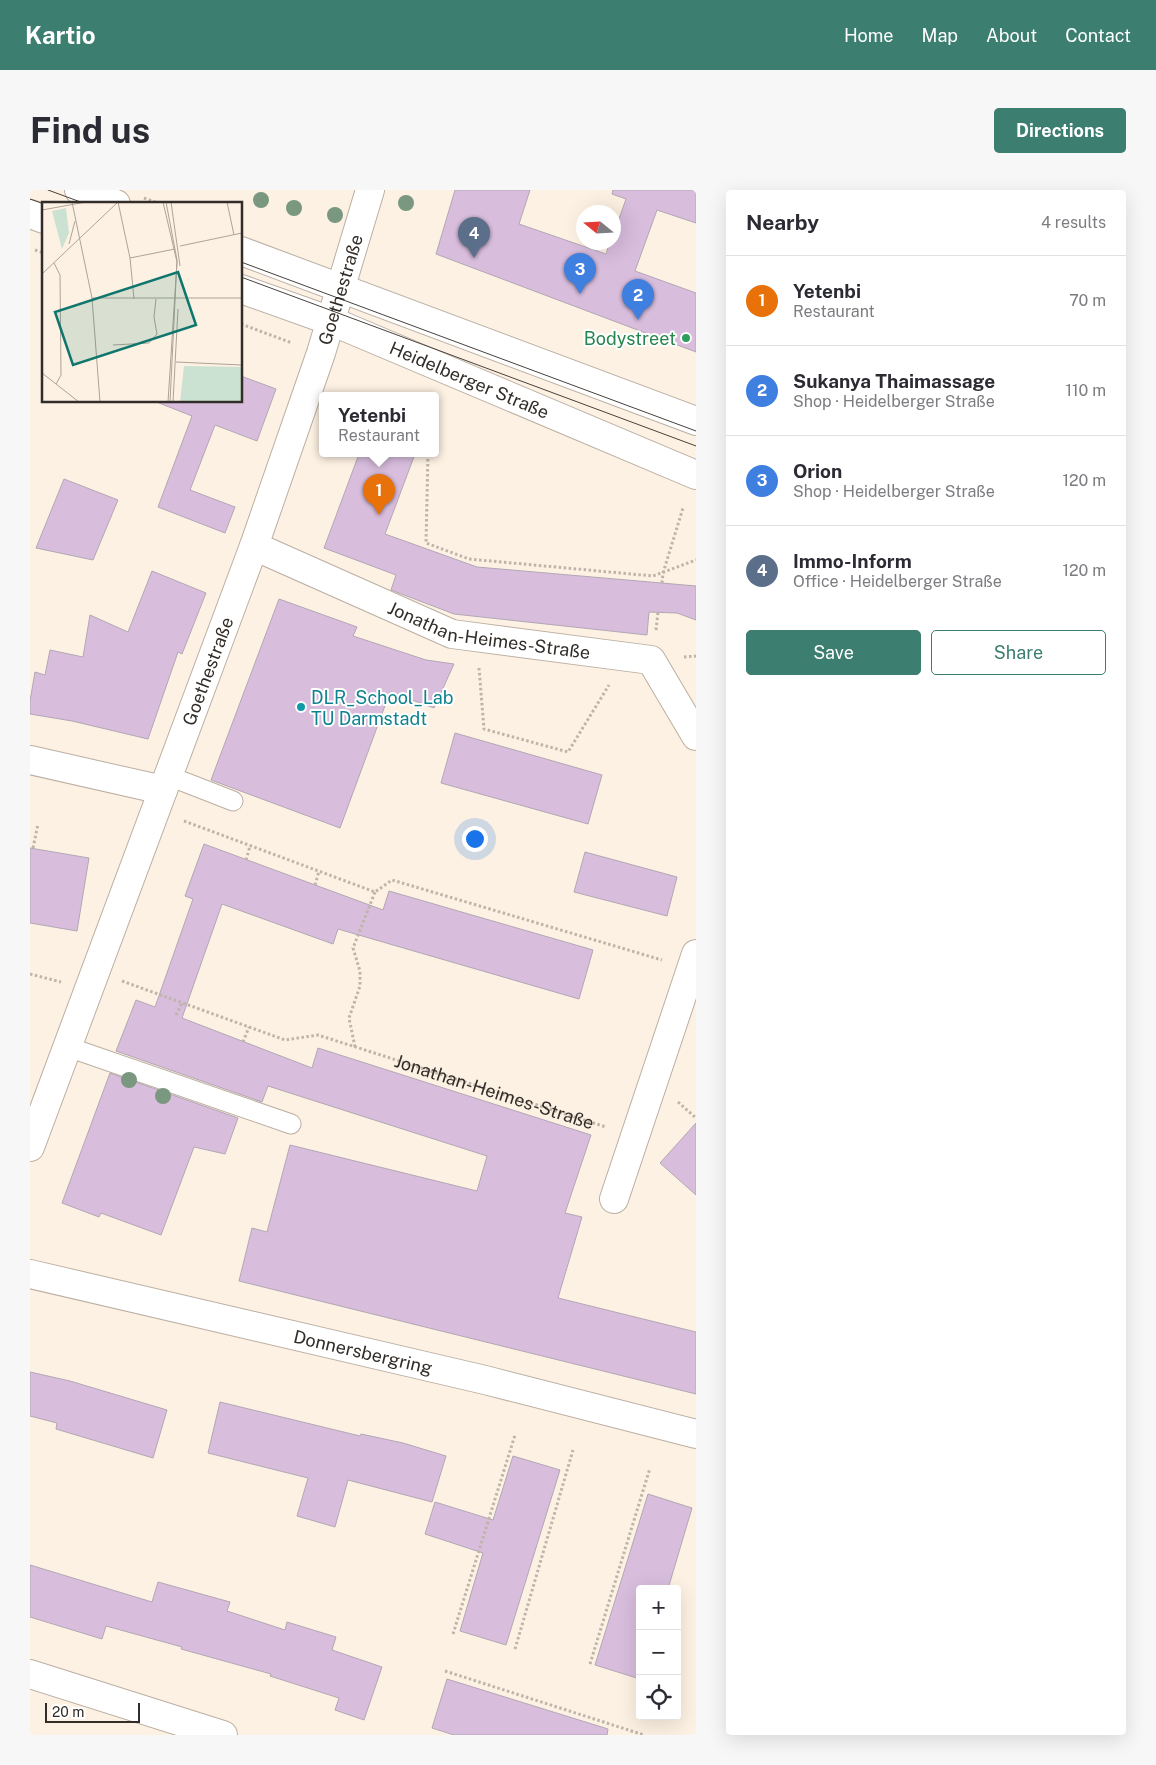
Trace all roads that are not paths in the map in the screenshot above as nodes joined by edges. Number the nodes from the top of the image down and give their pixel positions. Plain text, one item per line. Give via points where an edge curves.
1 (79, 190) edge
2 (370, 190) edge
3 (111, 202) edge
4 (30, 214) edge
5 (42, 218) edge
6 (242, 250) edge
7 (340, 287) junction
8 (242, 289) edge
9 (331, 320) junction
10 (696, 420) edge
11 (696, 475) edge
12 (254, 546) junction
13 (696, 736) edge
14 (30, 760) edge
15 (166, 783) junction
16 (233, 801) dead end
17 (693, 961) edge
18 (68, 1047) junction
19 (291, 1124) dead end
20 (32, 1134) edge
21 (614, 1198) dead end
22 (30, 1274) edge
23 (696, 1434) edge
24 (30, 1674) edge
25 (223, 1735) edge

1 - 3 street
2 - 7 street, Goethestraße
4 - 5 street
6 - 7 street, Heidelberger Straße
7 - 9 street, Goethestraße
7 - 10 street, Heidelberger Straße
8 - 9 street, Heidelberger Straße
9 - 11 street, Heidelberger Straße
9 - 12 street, Goethestraße
12 - 13 street, Jonathan-Heimes-Straße via 452,634 652,660
12 - 15 street, Goethestraße
14 - 15 street
15 - 16 lane
15 - 18 street, Goethestraße
17 - 21 street
18 - 19 lane
18 - 20 street, Goethestraße
22 - 23 street, Donnersbergring via 485,1380
24 - 25 street

